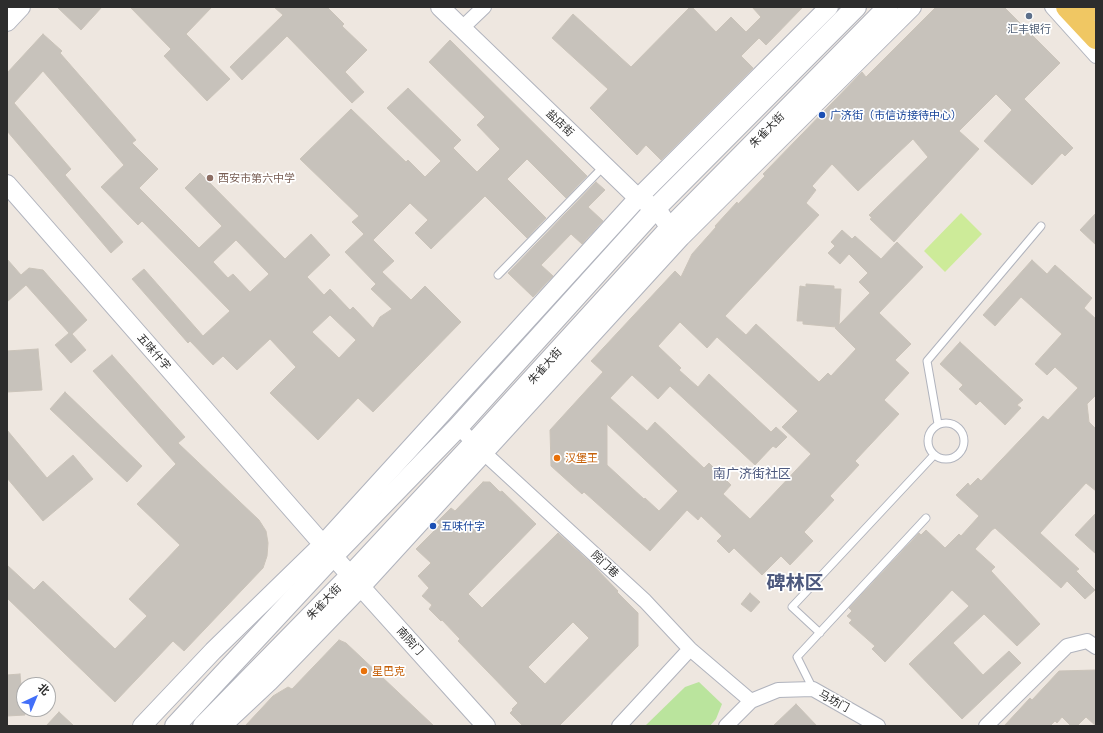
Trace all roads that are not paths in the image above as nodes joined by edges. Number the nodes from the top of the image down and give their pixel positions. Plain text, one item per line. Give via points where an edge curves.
1 (21, 7) edge
2 (440, 7) edge
3 (484, 7) edge
4 (829, 7) edge
5 (856, 7) edge
6 (888, 7) edge
7 (912, 7) edge
8 (1052, 7) edge
9 (1067, 7) edge
10 (7, 22) edge
11 (462, 28) junction
12 (1096, 38) edge
13 (1096, 56) edge
14 (604, 166) junction
15 (7, 184) edge
16 (638, 198) junction
17 (656, 208) junction
18 (1041, 226) dead end
19 (676, 233) junction
20 (498, 275) dead end
21 (938, 424) junction
22 (458, 427) junction
23 (479, 448) junction
24 (934, 455) junction
25 (926, 518) dead end
26 (328, 550) junction
27 (356, 581) junction
28 (820, 633) junction
29 (1095, 645) edge
30 (690, 649) junction
31 (813, 689) junction
32 (751, 701) junction
33 (142, 726) edge
34 (175, 726) edge
35 (203, 726) edge
36 (222, 726) edge
37 (486, 726) edge
38 (619, 726) edge
39 (726, 726) edge
40 (878, 726) edge
41 (986, 726) edge

1 - 10 street
2 - 11 street, 盐店街
3 - 11 street
4 - 16 street
5 - 17 main road
6 - 19 main road, 朱雀大街
7 - 19 street
8 - 13 street
9 - 12 main road
11 - 14 street, 盐店街
14 - 16 street, 盐店街
14 - 20 lane
15 - 26 street, 五味什字
16 - 17 street, 盐店街
16 - 26 street
17 - 19 street, 盐店街
17 - 22 main road
18 - 21 lane via 927,361
19 - 23 main road, 朱雀大街
21 - 24 lane via 932,428 927,442
21 - 24 lane via 952,423 963,433 964,440 960,453 954,458 940,458
22 - 23 street, 院门巷
22 - 26 main road
23 - 27 main road, 朱雀大街
23 - 30 street, 院门巷 via 645,601
24 - 28 lane via 792,607
25 - 28 lane
26 - 27 street, 南院门
26 - 33 street via 213,650
26 - 34 main road
27 - 35 main road, 朱雀大街
27 - 36 street via 270,682
27 - 37 street, 南院门
28 - 31 lane via 797,657
29 - 41 street via 1087,640 1067,646
30 - 32 street, 院门巷
30 - 38 street
31 - 32 street, 马坊门 via 778,690
31 - 40 street, 马坊门
32 - 39 street, 马坊门

